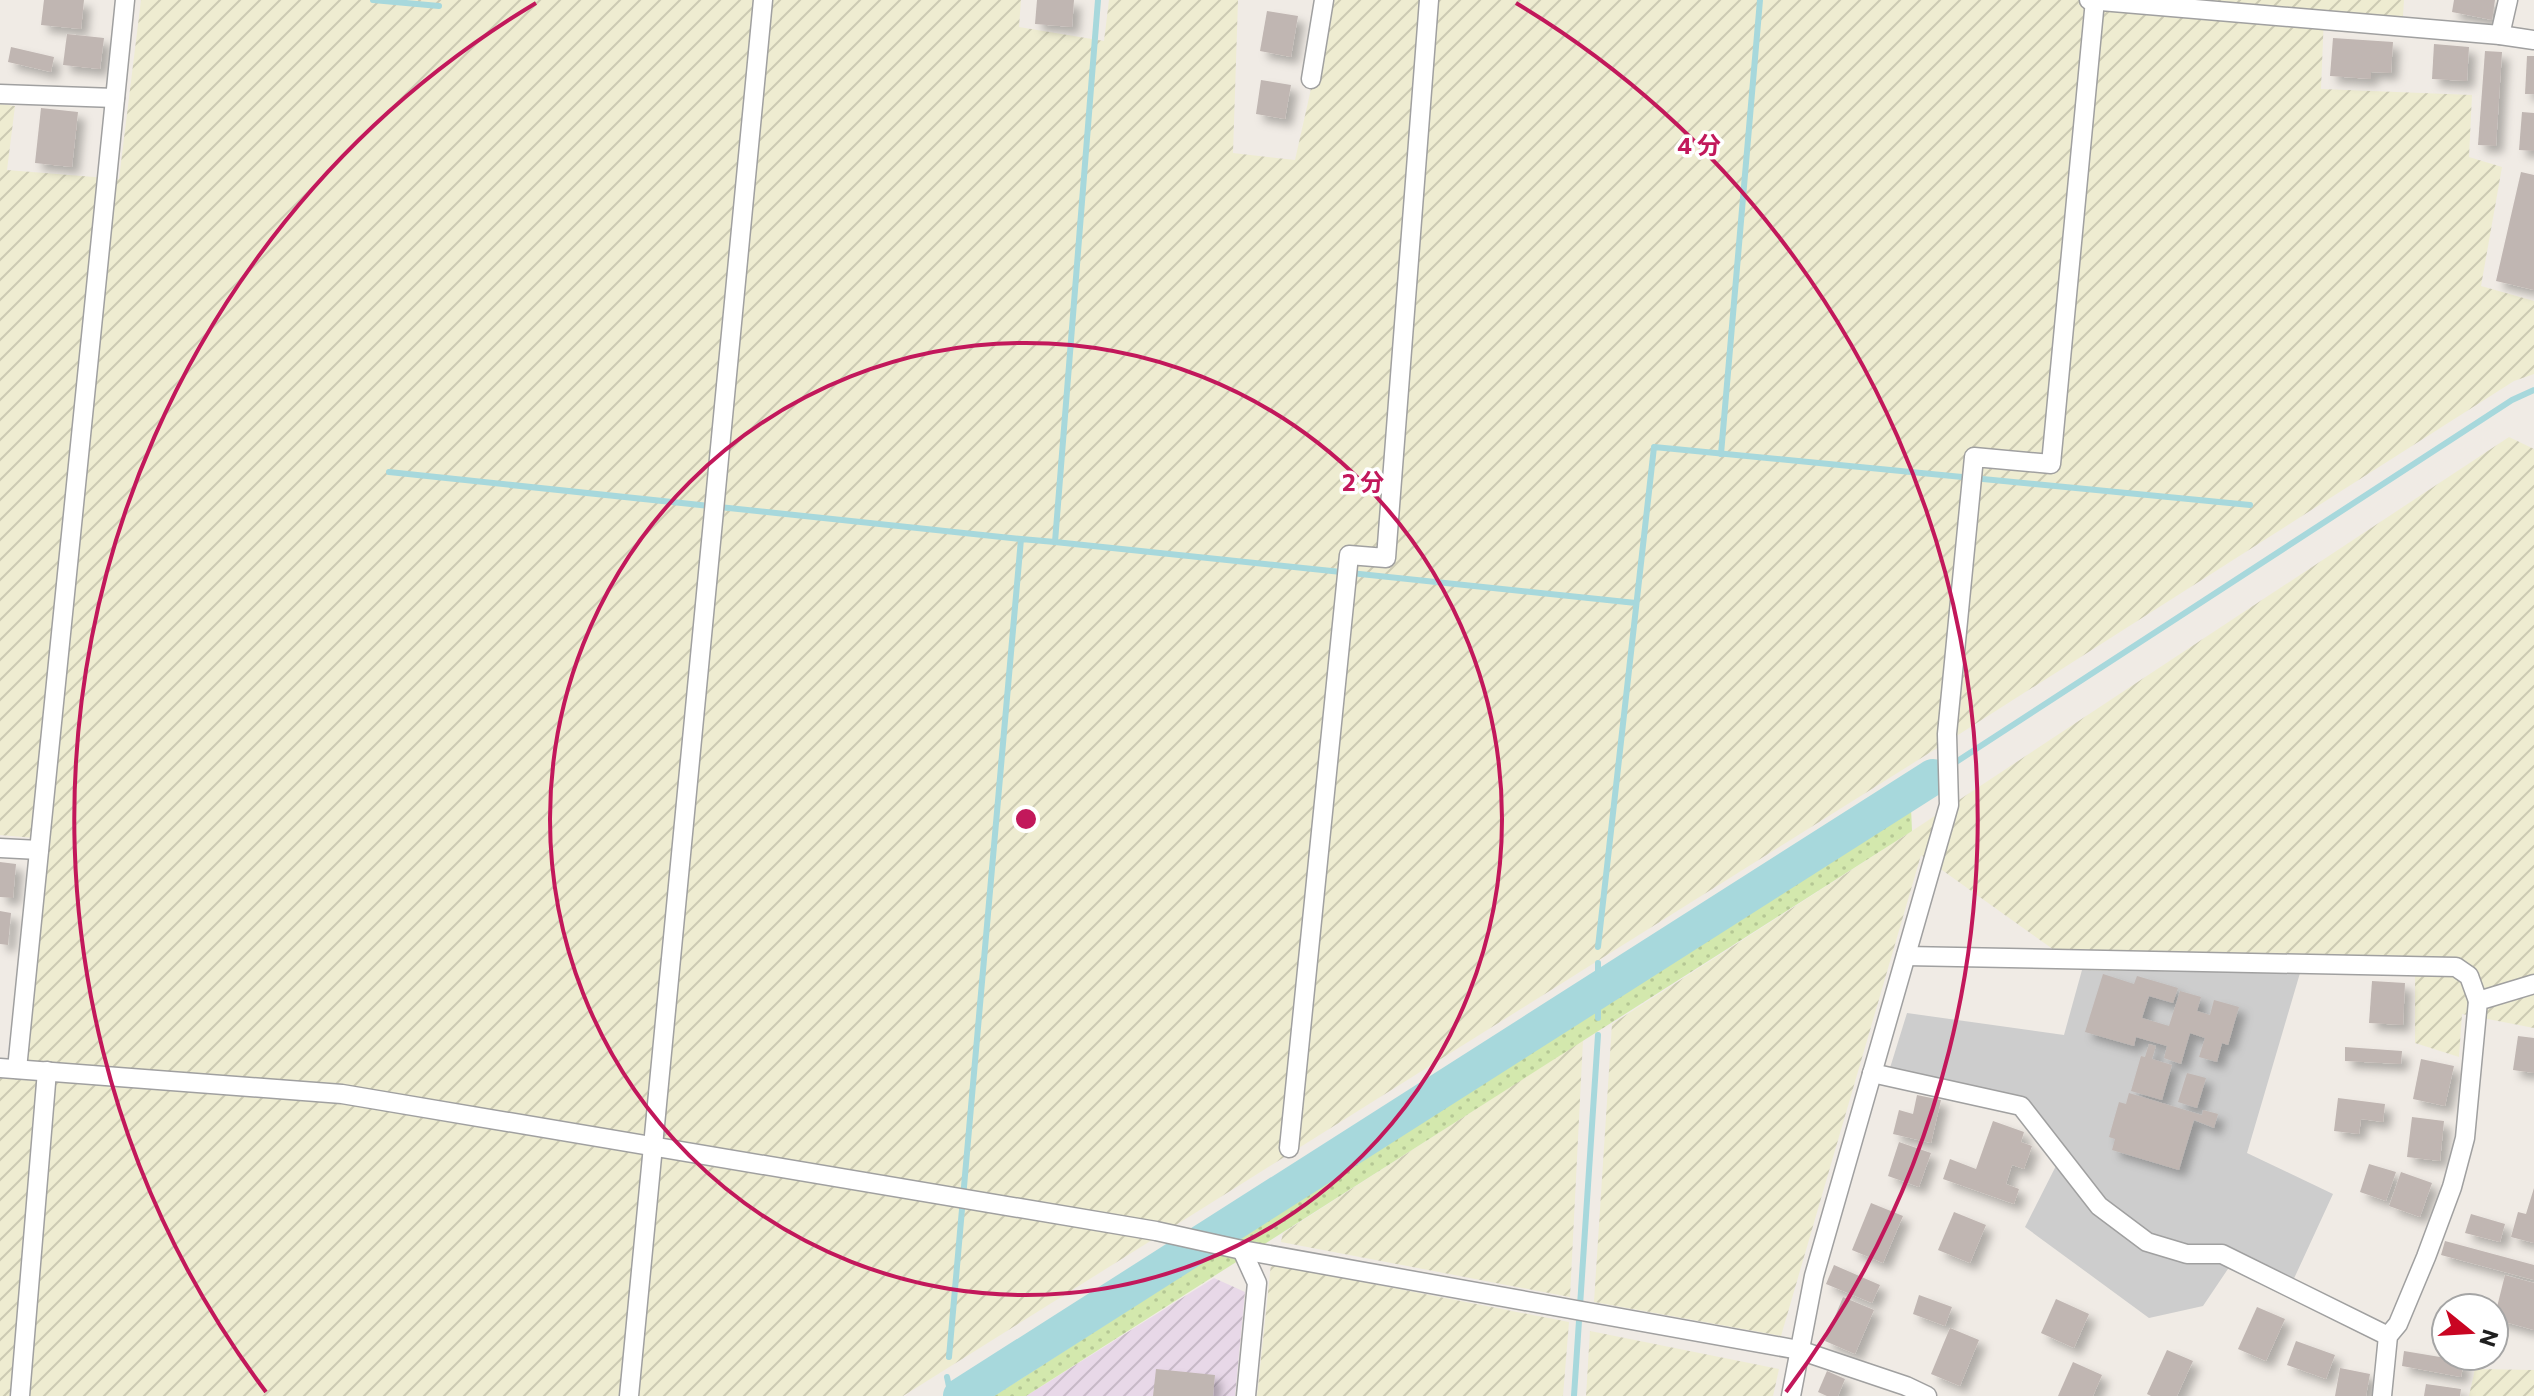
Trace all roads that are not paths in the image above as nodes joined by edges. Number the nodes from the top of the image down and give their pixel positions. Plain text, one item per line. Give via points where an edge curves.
1 (125, 0) edge
2 (763, 0) edge
3 (1324, 0) edge
4 (1429, 0) edge
5 (2089, 0) edge
6 (2095, 0) edge
7 (2508, 0) edge
8 (2500, 35) junction
9 (2534, 40) edge
10 (1311, 79) dead end
11 (0, 94) edge
12 (115, 98) junction
13 (0, 848) edge
14 (39, 850) junction
15 (1906, 956) junction
16 (2534, 984) edge
17 (2478, 1001) junction
18 (8, 1068) edge
19 (47, 1071) junction
20 (1872, 1073) junction
21 (651, 1146) junction
22 (1289, 1148) dead end
23 (1242, 1250) junction
24 (2388, 1336) junction
25 (1799, 1350) junction
26 (20, 1396) edge
27 (629, 1396) edge
28 (1246, 1396) edge
29 (1791, 1396) edge
30 (1927, 1396) edge
31 (2382, 1396) edge

1 - 12 street
2 - 21 street
3 - 10 street
4 - 22 street via 1386,558 1349,555
5 - 6 street
6 - 8 street
6 - 15 street via 2051,464 1974,457 1947,734 1949,805
7 - 8 street
8 - 9 street
11 - 12 street
12 - 14 street
13 - 14 street
14 - 18 street
15 - 17 street via 2456,967 2469,976
15 - 20 street
16 - 17 street
17 - 24 street via 2465,1138 2452,1187 2404,1311
18 - 19 street
19 - 21 street via 342,1094
19 - 26 street
20 - 24 street via 2021,1106 2099,1206 2147,1242 2187,1254 2222,1254
20 - 25 street via 1814,1276
21 - 23 street
21 - 27 street
23 - 25 street
23 - 28 street via 1257,1283
24 - 31 street
25 - 29 street
25 - 30 street

